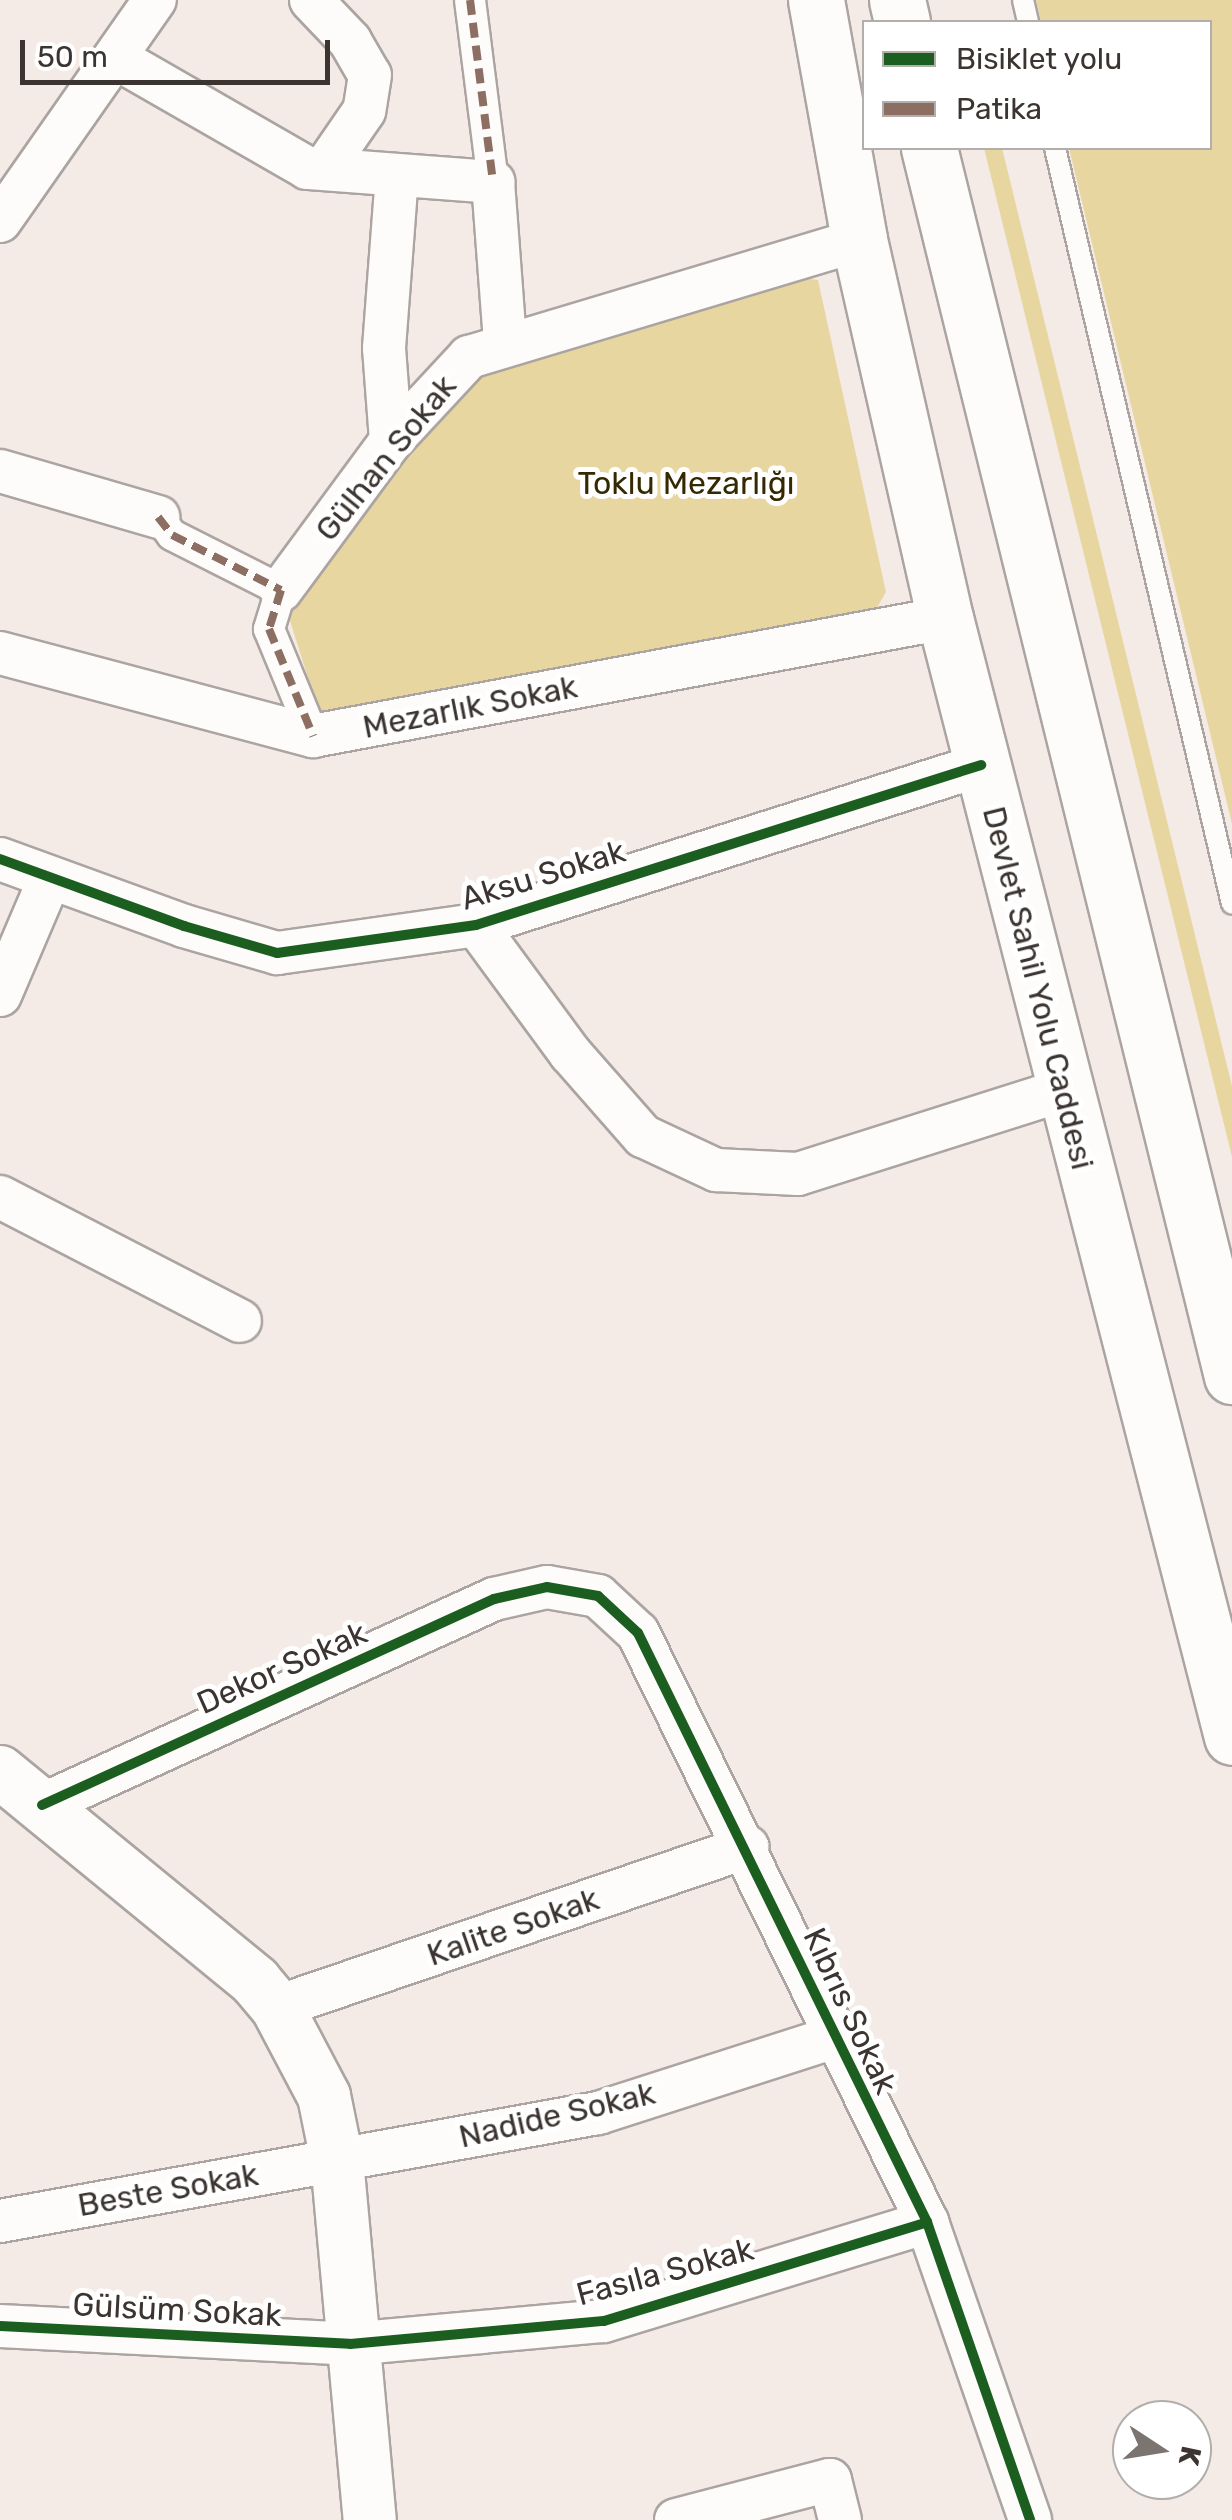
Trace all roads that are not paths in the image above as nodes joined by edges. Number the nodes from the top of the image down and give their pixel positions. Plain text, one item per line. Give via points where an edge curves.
1 (155, 0) edge
2 (312, 0) edge
3 (470, 0) edge
4 (816, 0) edge
5 (116, 58) junction
6 (929, 150) edge
7 (1055, 150) edge
8 (326, 166) junction
9 (396, 176) junction
10 (493, 182) junction
11 (0, 222) edge
12 (859, 240) junction
13 (505, 343) junction
14 (391, 441) junction
15 (0, 471) edge
16 (158, 517) joint
17 (281, 590) junction
18 (946, 618) junction
19 (0, 653) edge
20 (313, 736) junction
21 (982, 765) junction
22 (0, 859) edge
23 (50, 878) junction
24 (1232, 904) edge
25 (476, 925) junction
26 (0, 996) edge
27 (1063, 1090) junction
28 (0, 1197) edge
29 (240, 1321) dead end
30 (1231, 1366) edge
31 (547, 1587) joint
32 (1232, 1737) edge
33 (0, 1772) edge
34 (42, 1805) junction
35 (748, 1848) junction
36 (277, 2007) junction
37 (832, 2038) junction
38 (337, 2160) junction
39 (0, 2220) edge
40 (927, 2222) junction
41 (0, 2326) edge
42 (350, 2344) junction
43 (370, 2520) edge
44 (676, 2520) edge
45 (840, 2520) edge
46 (1030, 2520) edge

1 - 5 street
2 - 8 street via 370,75 364,111
3 - 10 street
4 - 12 main road, Devlet Sahil Yolu Caddesi
5 - 8 street via 307,168
5 - 11 street
6 - 30 main road
7 - 24 lane
8 - 9 street
9 - 10 street
9 - 14 street via 384,348
10 - 13 street
12 - 13 street, Gülhan Sokak
12 - 18 main road, Devlet Sahil Yolu Caddesi
13 - 14 street, Gülhan Sokak via 469,356
14 - 17 street, Gülhan Sokak
15 - 16 street
16 - 17 street via 172,535
17 - 20 street via 268,628
18 - 20 street, Mezarlık Sokak
18 - 21 main road, Devlet Sahil Yolu Caddesi
19 - 20 street, Mezarlık Sokak
21 - 25 street, Aksu Sokak
21 - 27 main road, Devlet Sahil Yolu Caddesi
22 - 23 street, Aksu Sokak
23 - 25 street, Aksu Sokak via 277,952
23 - 26 street
25 - 27 street via 570,1053 643,1136 716,1170 798,1174
27 - 32 main road, Devlet Sahil Yolu Caddesi
28 - 29 street
31 - 34 street, Dekor Sokak via 494,1599
31 - 35 street, Kıbrıs Sokak via 598,1596 638,1633
33 - 34 street
34 - 36 street via 189,1924
35 - 36 street, Kalite Sokak
35 - 37 street, Kıbrıs Sokak
36 - 38 street via 324,2096
37 - 38 street, Nadide Sokak via 598,2113
37 - 40 street, Kıbrıs Sokak
38 - 39 street, Beste Sokak
38 - 42 street
40 - 42 street, Fasıla Sokak via 604,2321
40 - 46 street, Kıbrıs Sokak
41 - 42 street, Gülsüm Sokak
42 - 43 street
44 - 45 street via 830,2480

